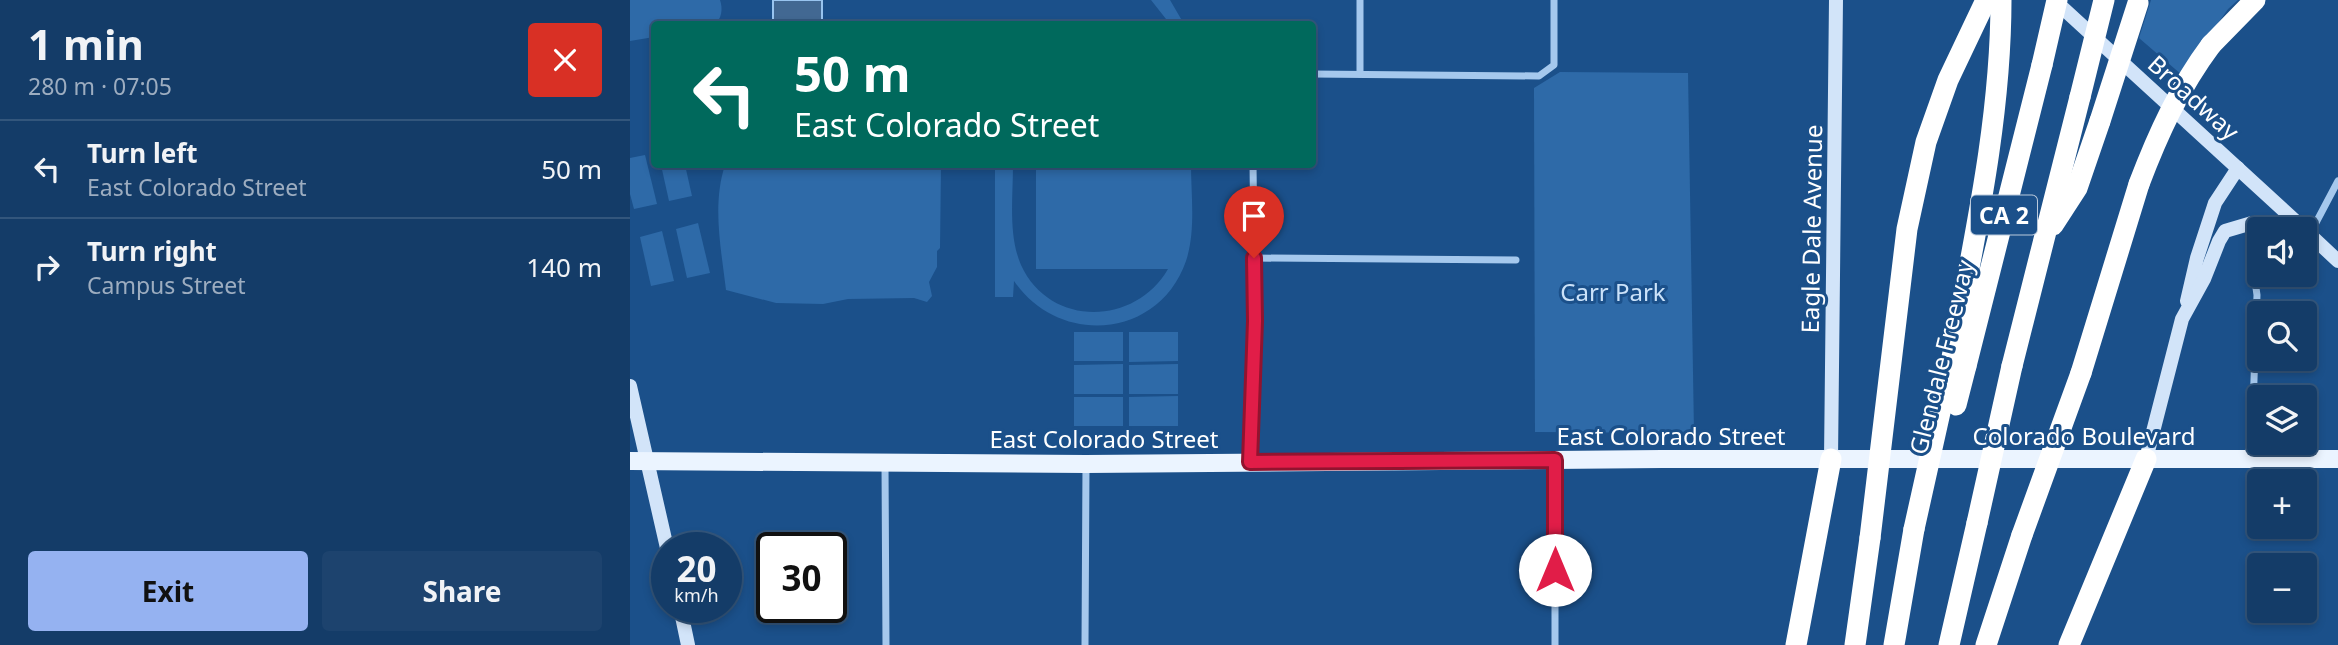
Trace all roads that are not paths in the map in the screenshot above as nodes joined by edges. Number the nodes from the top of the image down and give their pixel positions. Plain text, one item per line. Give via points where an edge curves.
1 (1360, 0) edge
2 (1554, 0) edge
3 (1836, 0) edge
4 (1986, 0) edge
5 (2001, 0) edge
6 (2055, 0) edge
7 (2104, 0) edge
8 (2255, 0) edge
9 (2139, 1) edge
10 (1316, 74) edge
11 (1360, 74) junction
12 (1253, 168) edge
13 (2238, 168) junction
14 (2338, 181) edge
15 (2290, 217) edge
16 (2315, 217) edge
17 (2247, 224) edge
18 (2045, 239) junction
19 (2317, 242) edge
20 (1254, 258) junction
21 (1516, 260) dead end
22 (2338, 261) edge
23 (2256, 287) edge
24 (2182, 319) junction
25 (1958, 364) junction
26 (630, 386) edge
27 (2247, 458) junction
28 (1831, 459) junction
29 (2146, 459) junction
30 (2338, 459) edge
31 (1555, 460) junction
32 (639, 461) edge
33 (1250, 462) junction
34 (886, 463) junction
35 (1086, 464) junction
36 (662, 532) edge
37 (683, 623) edge
38 (688, 645) edge
39 (886, 645) edge
40 (1085, 645) edge
41 (1555, 645) edge
42 (1796, 645) edge
43 (1855, 645) edge
44 (1896, 645) edge
45 (1949, 645) edge
46 (1986, 645) edge
47 (2069, 645) edge

1 - 11 street
2 - 11 street via 1554,65 1539,76
3 - 28 main road, Eagle Dale Avenue
4 - 43 highway, bridge via 1948,80 1926,142 1909,216
5 - 25 highway via 1991,135
6 - 13 main road, Broadway
6 - 25 highway, Glendale Freeway / CA 2, bridge via 2042,65
7 - 18 highway, CA 2, bridge
8 - 46 highway, bridge via 2211,45 2179,93 2151,152 2081,373
9 - 18 highway, bridge via 2077,188
10 - 11 street
12 - 20 street
13 - 15 main road, Broadway
13 - 24 main road via 2215,203
14 - 16 street
17 - 24 main road via 2225,231 2218,241
18 - 45 highway, CA 2, bridge
19 - 22 main road, Broadway
20 - 21 street
20 - 33 street
23 - 27 street via 2252,436
24 - 29 main road
25 - 44 highway, bridge
26 - 32 main road
27 - 29 main road, Colorado Boulevard
27 - 30 main road, Colorado Boulevard
28 - 29 main road, Colorado Boulevard
28 - 31 main road, East Colorado Street
28 - 42 highway
29 - 47 highway
31 - 33 main road, East Colorado Street
31 - 41 street
32 - 34 main road, East Colorado Street
32 - 36 main road
33 - 35 main road, East Colorado Street
34 - 35 main road, East Colorado Street
34 - 39 street
35 - 40 street
37 - 38 main road

